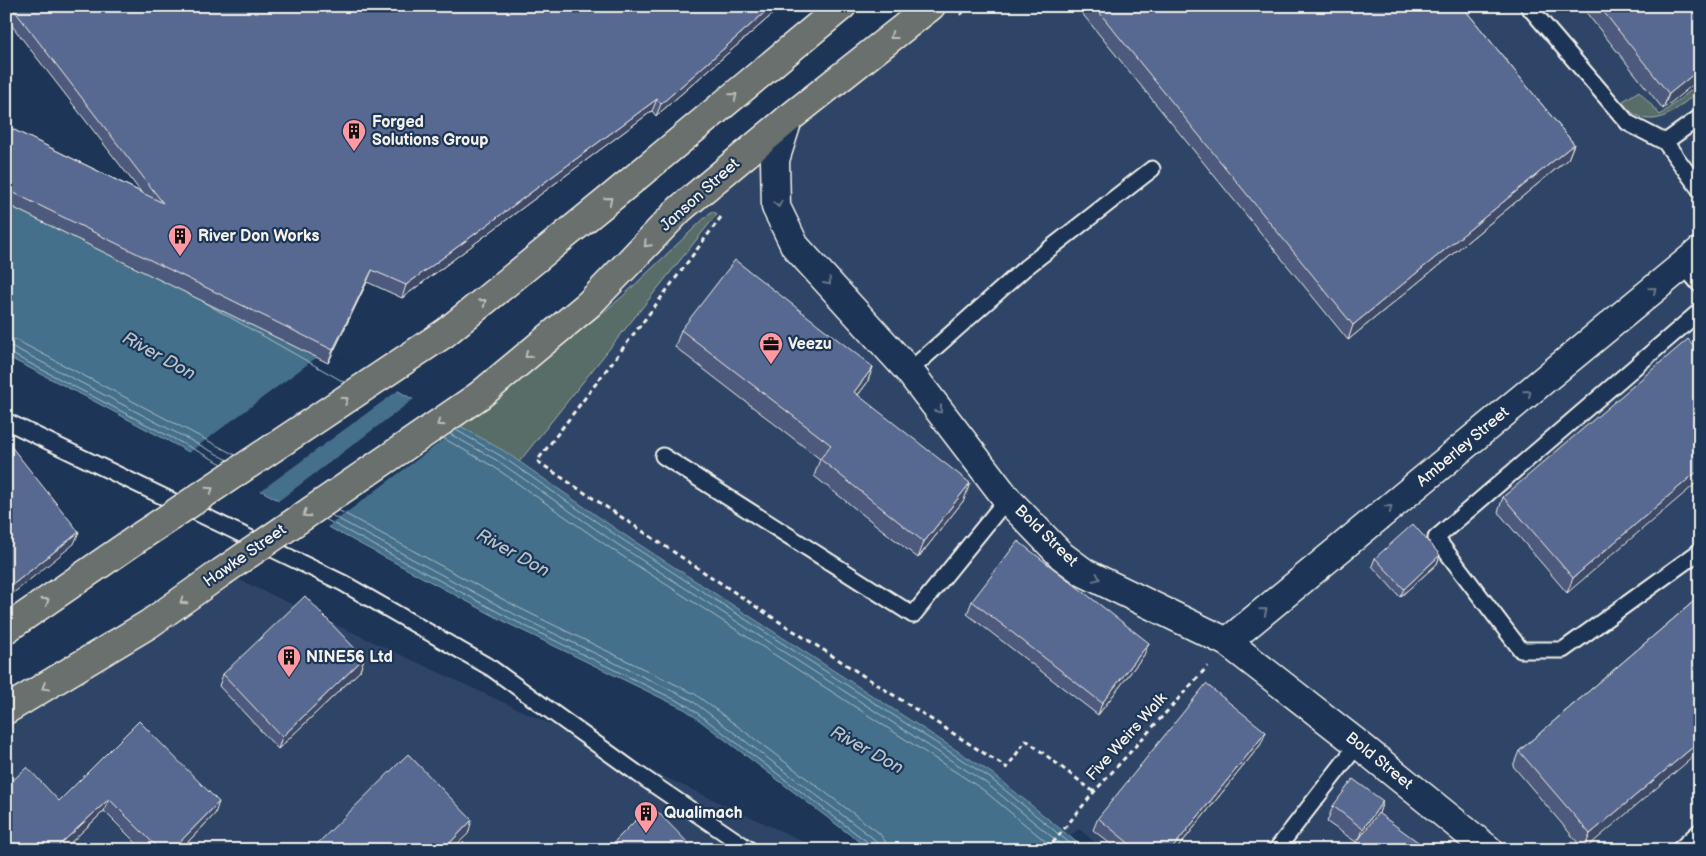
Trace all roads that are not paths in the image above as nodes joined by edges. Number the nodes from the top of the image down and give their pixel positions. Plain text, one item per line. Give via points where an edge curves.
1 (842, 6) edge
2 (931, 6) edge
3 (1528, 6) edge
4 (1700, 117) edge
5 (788, 119) junction
6 (1664, 142) junction
7 (1152, 169) dead end
8 (1700, 190) edge
9 (1694, 267) edge
10 (1700, 311) edge
11 (909, 371) junction
12 (480, 395) joint
13 (6, 420) edge
14 (663, 456) dead end
15 (1007, 499) junction
16 (1700, 551) edge
17 (6, 629) edge
18 (1227, 642) junction
19 (6, 710) edge
20 (1358, 744) junction
21 (1700, 831) edge
22 (750, 850) edge
23 (1276, 850) edge
24 (1489, 850) edge
25 (1678, 850) edge

17 -> 1 main road, bridge via 445,333
2 -> 5 main road, Janson Street
3 - 6 lane via 1628,123
4 - 6 lane
5 -> 11 street, Bold Street via 775,160 776,207 795,246
5 -> 12 main road, Janson Street via 680,209 589,304
6 - 8 lane
7 - 11 lane via 1025,268
18 -> 9 street, Amberley Street
10 - 16 lane via 1436,538 1521,650 1563,650
11 -> 15 street, Bold Street
12 -> 19 main road, Hawke Street, bridge via 149,624
13 - 22 lane via 343,583 491,668
14 - 15 lane via 913,615
15 -> 18 street, Bold Street via 1062,556 1085,572
18 - 20 street, Bold Street
20 - 23 lane
20 - 24 street, Bold Street
21 - 25 lane

